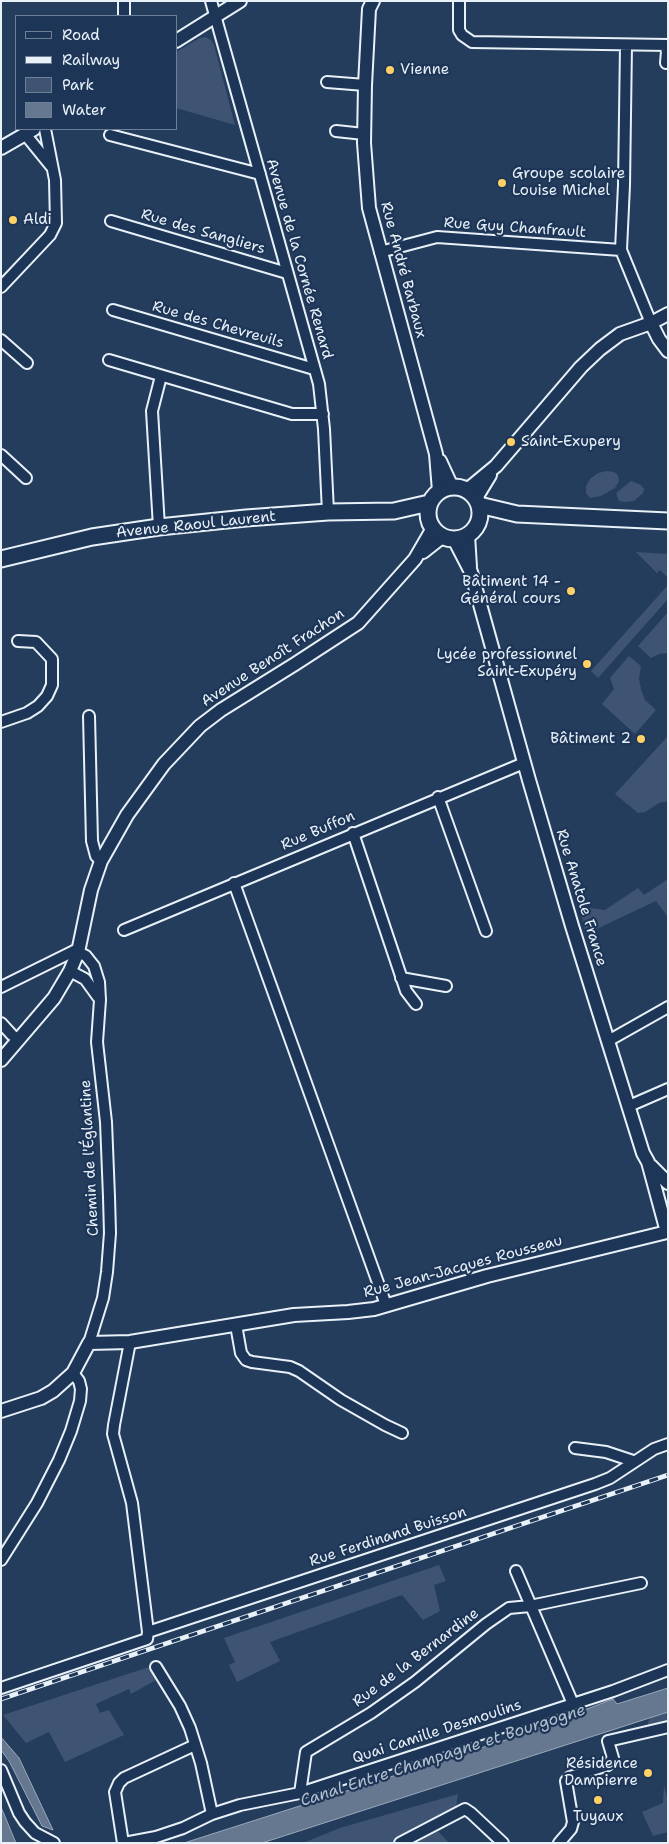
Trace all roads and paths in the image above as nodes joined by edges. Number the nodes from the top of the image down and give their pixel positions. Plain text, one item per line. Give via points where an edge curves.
1 (124, 1) edge
2 (211, 1) edge
3 (240, 1) edge
4 (373, 1) edge
5 (459, 1) edge
6 (124, 15) edge
7 (214, 18) junction
8 (178, 40) edge
9 (626, 46) junction
10 (666, 46) edge
11 (666, 63) dead end
12 (327, 82) dead end
13 (365, 85) junction
14 (44, 130) edge
15 (29, 131) edge
16 (336, 131) dead end
17 (364, 134) junction
18 (110, 135) dead end
19 (1, 148) edge
20 (51, 166) junction
21 (260, 174) junction
22 (111, 221) dead end
23 (621, 250) junction
24 (380, 252) junction
25 (287, 273) junction
26 (1, 287) edge
27 (113, 310) dead end
28 (668, 314) edge
29 (651, 323) junction
30 (1, 340) edge
31 (668, 352) edge
32 (109, 360) dead end
33 (27, 363) dead end
34 (314, 369) junction
35 (161, 376) junction
36 (323, 414) junction
37 (1, 455) edge
38 (26, 478) dead end
39 (466, 498) junction
40 (429, 503) junction
41 (394, 511) junction
42 (328, 512) junction
43 (668, 521) edge
44 (159, 527) junction
45 (445, 532) junction
46 (1, 559) edge
47 (18, 640) dead end
48 (89, 716) dead end
49 (1, 722) edge
50 (524, 763) junction
51 (438, 797) junction
52 (353, 833) junction
53 (101, 860) junction
54 (234, 883) junction
55 (124, 930) dead end
56 (486, 931) dead end
57 (78, 951) junction
58 (70, 971) junction
59 (401, 978) junction
60 (446, 986) dead end
61 (1, 987) edge
62 (100, 1000) junction
63 (416, 1004) dead end
64 (668, 1007) edge
65 (1, 1023) edge
66 (19, 1040) junction
67 (608, 1041) junction
68 (1, 1060) edge
69 (668, 1089) edge
70 (629, 1106) junction
71 (648, 1162) junction
72 (668, 1183) edge
73 (667, 1235) edge
74 (386, 1305) junction
75 (236, 1325) junction
76 (130, 1342) junction
77 (89, 1343) junction
78 (73, 1373) junction
79 (1, 1411) edge
80 (402, 1433) dead end
81 (668, 1444) edge
82 (575, 1448) dead end
83 (634, 1461) junction
84 (1, 1560) edge
85 (516, 1571) dead end
86 (641, 1583) dead end
87 (530, 1606) junction
88 (147, 1636) junction
89 (156, 1667) dead end
90 (668, 1670) edge
91 (1, 1688) edge
92 (573, 1704) junction
93 (668, 1727) edge
94 (196, 1745) junction
95 (1, 1770) edge
96 (300, 1792) junction
97 (212, 1814) junction
98 (54, 1843) edge
99 (123, 1843) edge
100 (400, 1843) edge
101 (503, 1843) edge
102 (559, 1843) edge

1 - 6 street
2 - 7 street, Avenue de la Cornée Renard
3 - 7 street
4 - 13 street, Rue André Barbaux via 369,9
5 - 9 street via 459,30 472,42
7 - 8 street
7 - 21 street, Avenue de la Cornée Renard
9 - 10 street
9 - 23 street
10 - 11 street
12 - 13 street
13 - 17 street, Rue André Barbaux
14 - 20 street
15 - 19 street
15 - 20 street
16 - 17 street
17 - 24 street, Rue André Barbaux via 368,208
18 - 21 street
20 - 26 street via 57,208 54,229
21 - 25 street, Avenue de la Cornée Renard
22 - 25 street, Rue des Sangliers
23 - 24 street, Rue Guy Chanfrault via 437,237
23 - 29 street
24 - 39 street, Rue André Barbaux via 436,454
25 - 34 street, Avenue de la Cornée Renard
27 - 34 street, Rue des Chevreuils
28 - 29 street
29 - 31 street
29 - 39 street via 620,334 600,349
30 - 33 street
32 - 35 street
34 - 36 street, Avenue de la Cornée Renard
35 - 36 street via 292,414
35 - 44 street via 152,411
36 - 42 street, Avenue de la Cornée Renard
37 - 38 street
39 - 40 main road
39 - 43 main road via 517,514
39 - 45 main road via 475,529
40 - 41 main road, Avenue Raoul Laurent
40 - 45 main road
41 - 42 main road, Avenue Raoul Laurent
41 - 45 main road, Avenue Raoul Laurent
42 - 44 main road, Avenue Raoul Laurent
44 - 46 main road, Avenue Raoul Laurent via 92,537
45 - 50 street, Rue Anatole France via 471,572
45 - 53 street, Avenue Benoît Frachon via 415,559 352,628 220,710 200,726 164,764 134,805
47 - 49 street via 36,642 52,659 52,685 38,706
48 - 53 street via 92,842 96,856
50 - 51 street, Rue Buffon
50 - 67 street, Rue Anatole France
51 - 52 street, Rue Buffon
51 - 56 street
52 - 54 street, Rue Buffon
52 - 59 street
53 - 57 street, Avenue Benoît Frachon
54 - 55 street, Rue Buffon
54 - 74 street
57 - 58 street, Avenue Benoît Frachon
57 - 61 street
57 - 62 street, Chemin de l'Églantine via 94,966
58 - 62 street via 85,979
58 - 66 street, Avenue Benoît Frachon via 54,998
59 - 60 street
59 - 63 street
62 - 77 street, Chemin de l'Églantine via 97,1042 106,1122 110,1233 103,1298
64 - 67 street
65 - 66 street
66 - 68 street, Avenue Benoît Frachon
67 - 70 street, Rue Anatole France
69 - 70 street
70 - 71 street, Rue Anatole France
71 - 72 street
71 - 73 street, Rue Anatole France
73 - 74 street, Rue Jean-Jacques Rousseau via 487,1276
74 - 75 street, Rue Jean-Jacques Rousseau
75 - 76 street, Rue Jean-Jacques Rousseau
75 - 80 street via 241,1353 246,1360 299,1371 341,1400
76 - 77 street, Rue Jean-Jacques Rousseau
76 - 88 street via 113,1434 132,1503
77 - 78 street
78 - 79 street via 41,1398
78 - 84 street via 81,1390 71,1431 36,1503
81 - 83 street, Rue Ferdinand Buisson
82 - 83 street via 606,1452
83 - 88 street, Rue Ferdinand Buisson via 617,1474 595,1484
85 - 87 street
86 - 87 street, Rue de la Bernardine
87 - 92 street
87 - 96 street, Rue de la Bernardine via 509,1608 415,1682 306,1752
88 - 91 street, Rue Ferdinand Buisson
89 - 94 street via 180,1706
90 - 92 street, Quai Camille Desmoulins
92 - 96 street, Quai Camille Desmoulins
93 - 102 street via 608,1741 613,1758 608,1766 566,1781 573,1822
94 - 97 street
94 - 99 street via 118,1782 115,1792
95 - 98 street via 25,1822 35,1833
96 - 97 street, Quai Camille Desmoulins
97 - 99 street, Quai Camille Desmoulins via 156,1837
100 - 101 street via 465,1809

